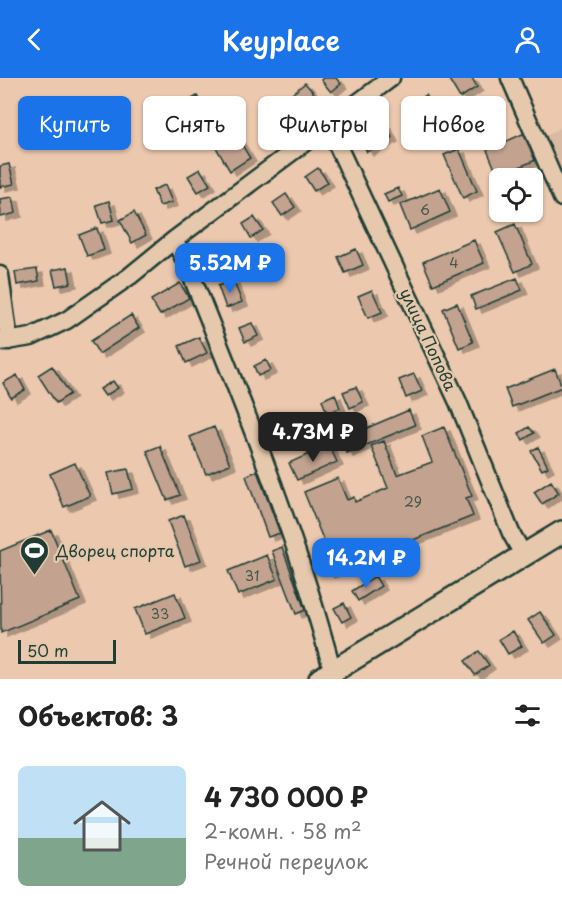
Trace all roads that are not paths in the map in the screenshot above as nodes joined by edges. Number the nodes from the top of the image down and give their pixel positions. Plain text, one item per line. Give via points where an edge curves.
1 (391, 78) edge
2 (510, 78) edge
3 (367, 96) edge
4 (295, 150) edge
5 (340, 150) edge
6 (562, 198) edge
7 (174, 240) junction
8 (0, 275) edge
9 (5, 342) edge
10 (562, 532) edge
11 (524, 556) junction
12 (326, 676) edge

1 - 3 street
2 - 6 street
4 - 7 street
5 - 11 street, улица Попова via 458,402
7 - 9 street via 67,320 31,338
7 - 12 street via 268,468 307,580
8 - 9 street
10 - 11 main road
11 - 12 main road

